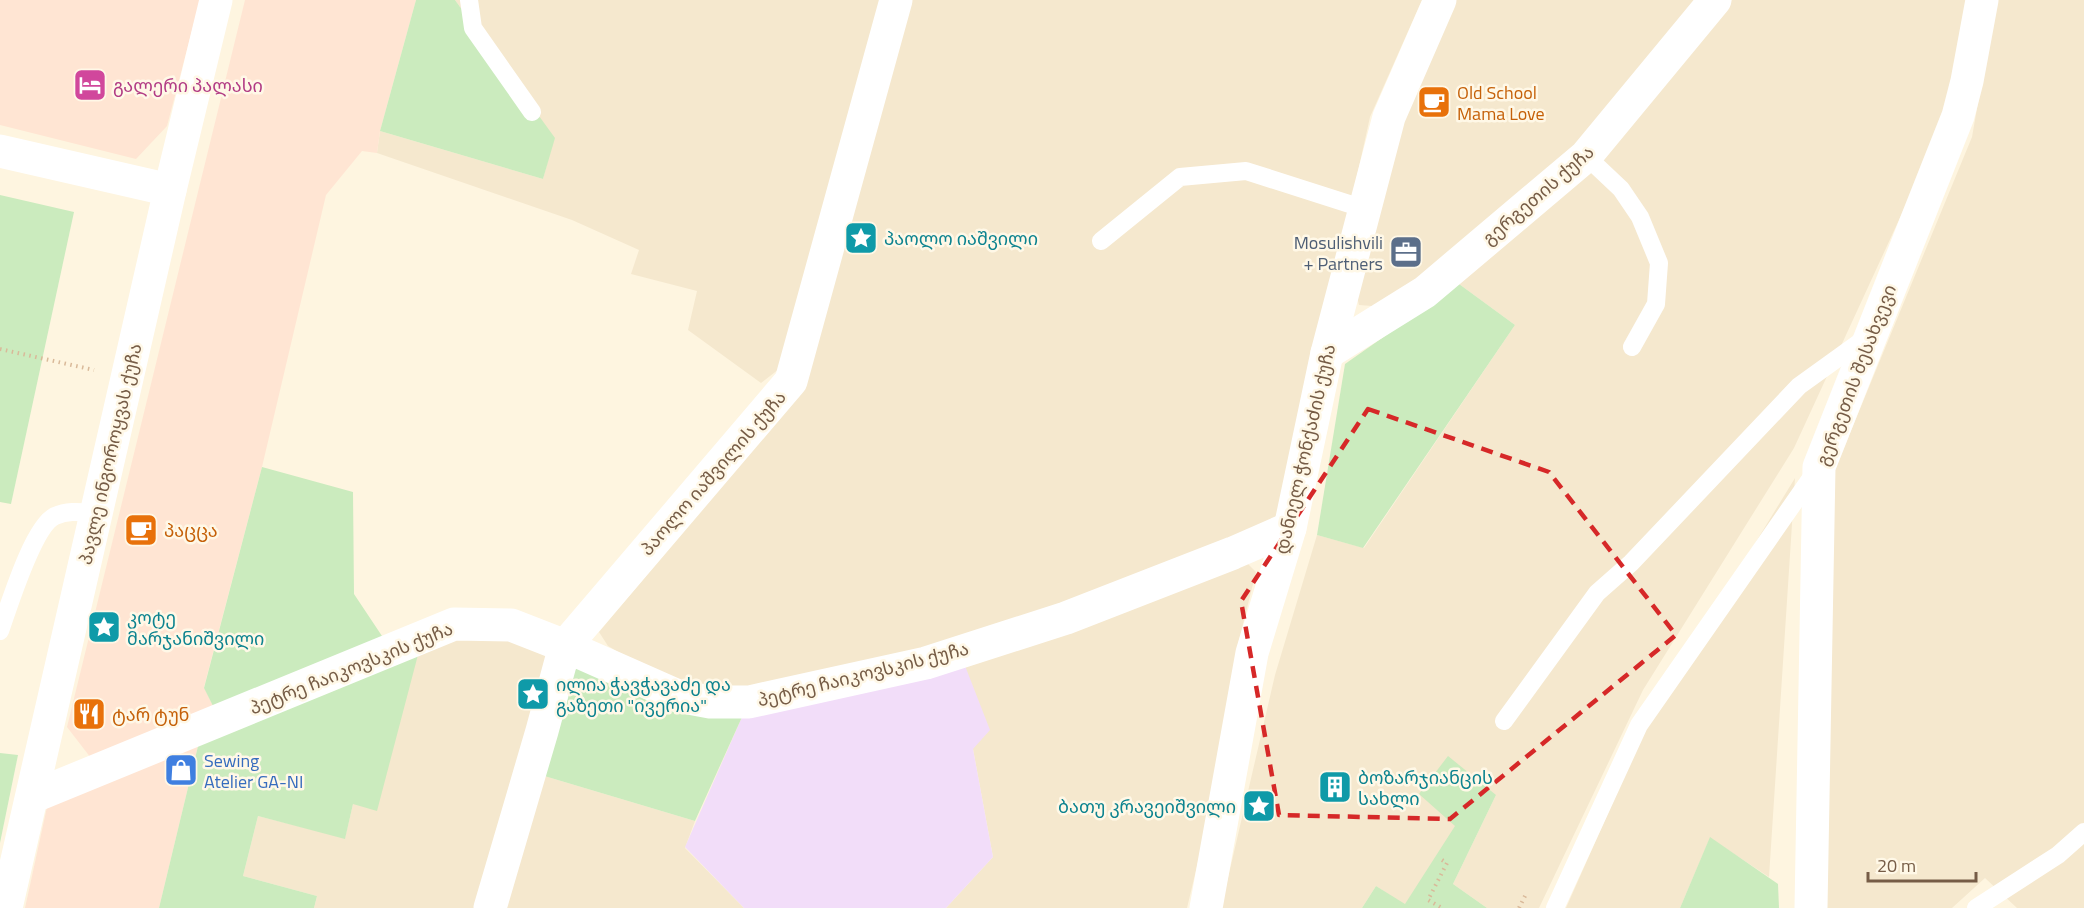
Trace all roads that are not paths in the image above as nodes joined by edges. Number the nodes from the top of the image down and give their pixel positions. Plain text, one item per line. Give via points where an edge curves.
1 (216, 0) edge
2 (469, 0) edge
3 (896, 0) edge
4 (1440, 0) edge
5 (1715, 0) edge
6 (1982, 0) edge
7 (532, 112) dead end
8 (0, 151) edge
9 (1586, 156) junction
10 (170, 190) junction
11 (1365, 209) junction
12 (1101, 241) dead end
13 (1872, 333) junction
14 (1632, 347) dead end
15 (1327, 352) junction
16 (1819, 467) junction
17 (96, 513) junction
18 (1290, 528) junction
19 (0, 631) edge
20 (565, 646) junction
21 (1504, 721) dead end
22 (32, 797) junction
23 (2084, 832) edge
24 (6, 908) edge
25 (490, 908) edge
26 (1206, 908) edge
27 (1555, 908) edge
28 (1811, 908) edge
29 (1976, 908) edge

1 - 10 street, პავლე ინგოროყვას ქუჩა
2 - 7 lane via 473,28
3 - 20 street, პაოლო იაშვილის ქუჩა via 791,381
4 - 11 street, დანიელ ჭონქაძის ქუჩა via 1389,117
5 - 9 street, გერგეთის ქუჩა
6 - 13 street, გერგეთის შესახვევი via 1958,116
8 - 10 street
9 - 14 lane via 1621,189 1640,217 1659,263 1656,304
9 - 15 street, გერგეთის ქუჩა via 1425,292
10 - 17 street, პავლე ინგოროყვას ქუჩა
11 - 12 lane via 1246,171 1180,177
11 - 15 street, დანიელ ჭონქაძის ქუჩა
13 - 16 street, გერგეთის შესახვევი
13 - 21 lane via 1799,386 1631,563 1597,593
15 - 18 street, დანიელ ჭონქაძის ქუჩა
16 - 27 lane via 1639,725
16 - 28 street, გერგეთის შესახვევი
17 - 19 lane via 69,511 46,522 33,543
17 - 22 street, პავლე ინგოროყვას ქუჩა
18 - 20 street, პეტრე ჩაიკოვსკის ქუჩა via 1066,618 926,663 749,702 710,702 678,696
18 - 26 street, დანიელ ჭონქაძის ქუჩა via 1252,652
20 - 22 street, პეტრე ჩაიკოვსკის ქუჩა via 511,625 454,624
20 - 25 street
22 - 24 street, პავლე ინგოროყვას ქუჩა
23 - 29 lane via 2058,855

